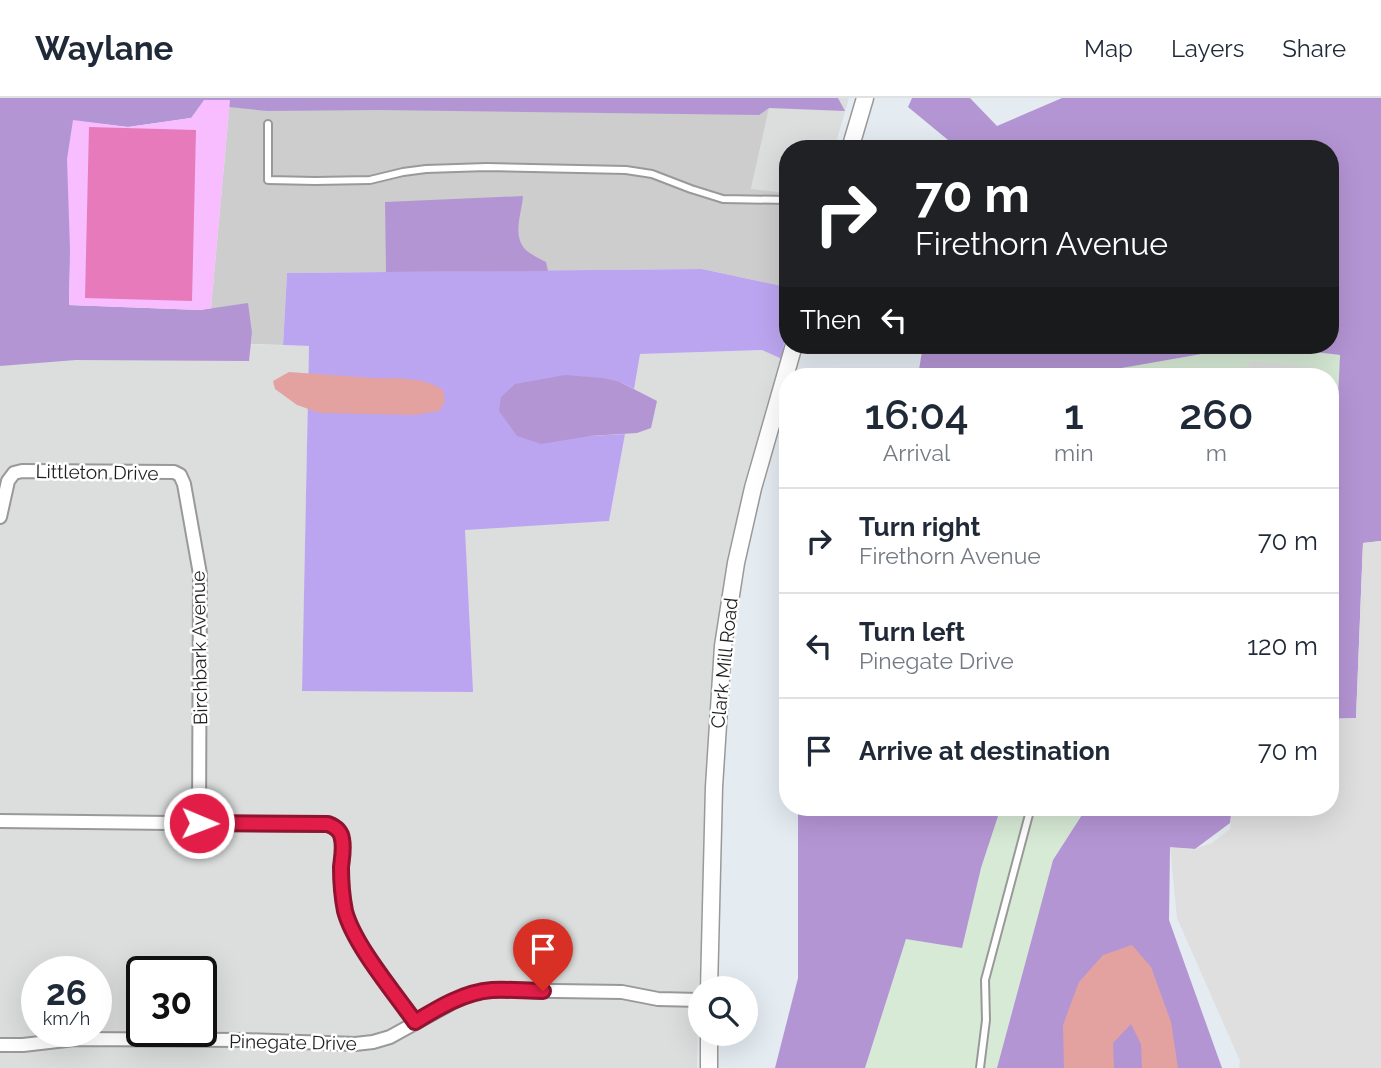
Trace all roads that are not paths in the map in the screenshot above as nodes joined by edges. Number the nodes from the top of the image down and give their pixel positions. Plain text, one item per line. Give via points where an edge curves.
1 (865, 98) edge
2 (268, 124) dead end
3 (853, 140) edge
4 (779, 200) edge
5 (779, 407) edge
6 (180, 475) joint
7 (0, 517) edge
8 (1029, 816) edge
9 (0, 821) edge
10 (199, 823) junction
11 (709, 976) edge
12 (688, 1000) edge
13 (415, 1022) junction
14 (0, 1045) edge
15 (709, 1046) edge
16 (709, 1068) edge
17 (979, 1068) edge

1 - 3 street
2 - 4 lane via 268,180 370,180 426,169 487,167 626,170 652,174 723,199
5 - 11 street, Clark Mill Road via 753,488 723,646
6 - 7 street, Littleton Drive via 22,471 8,481
6 - 10 street, Birchbark Avenue via 200,574
8 - 17 lane via 985,980 986,1020
9 - 10 street
10 - 13 street via 335,827 342,839 342,896 351,927
12 - 13 street, Pinegate Drive via 622,992 491,990 471,994
13 - 14 street, Pinegate Drive via 390,1037 355,1044 75,1040
15 - 16 street

